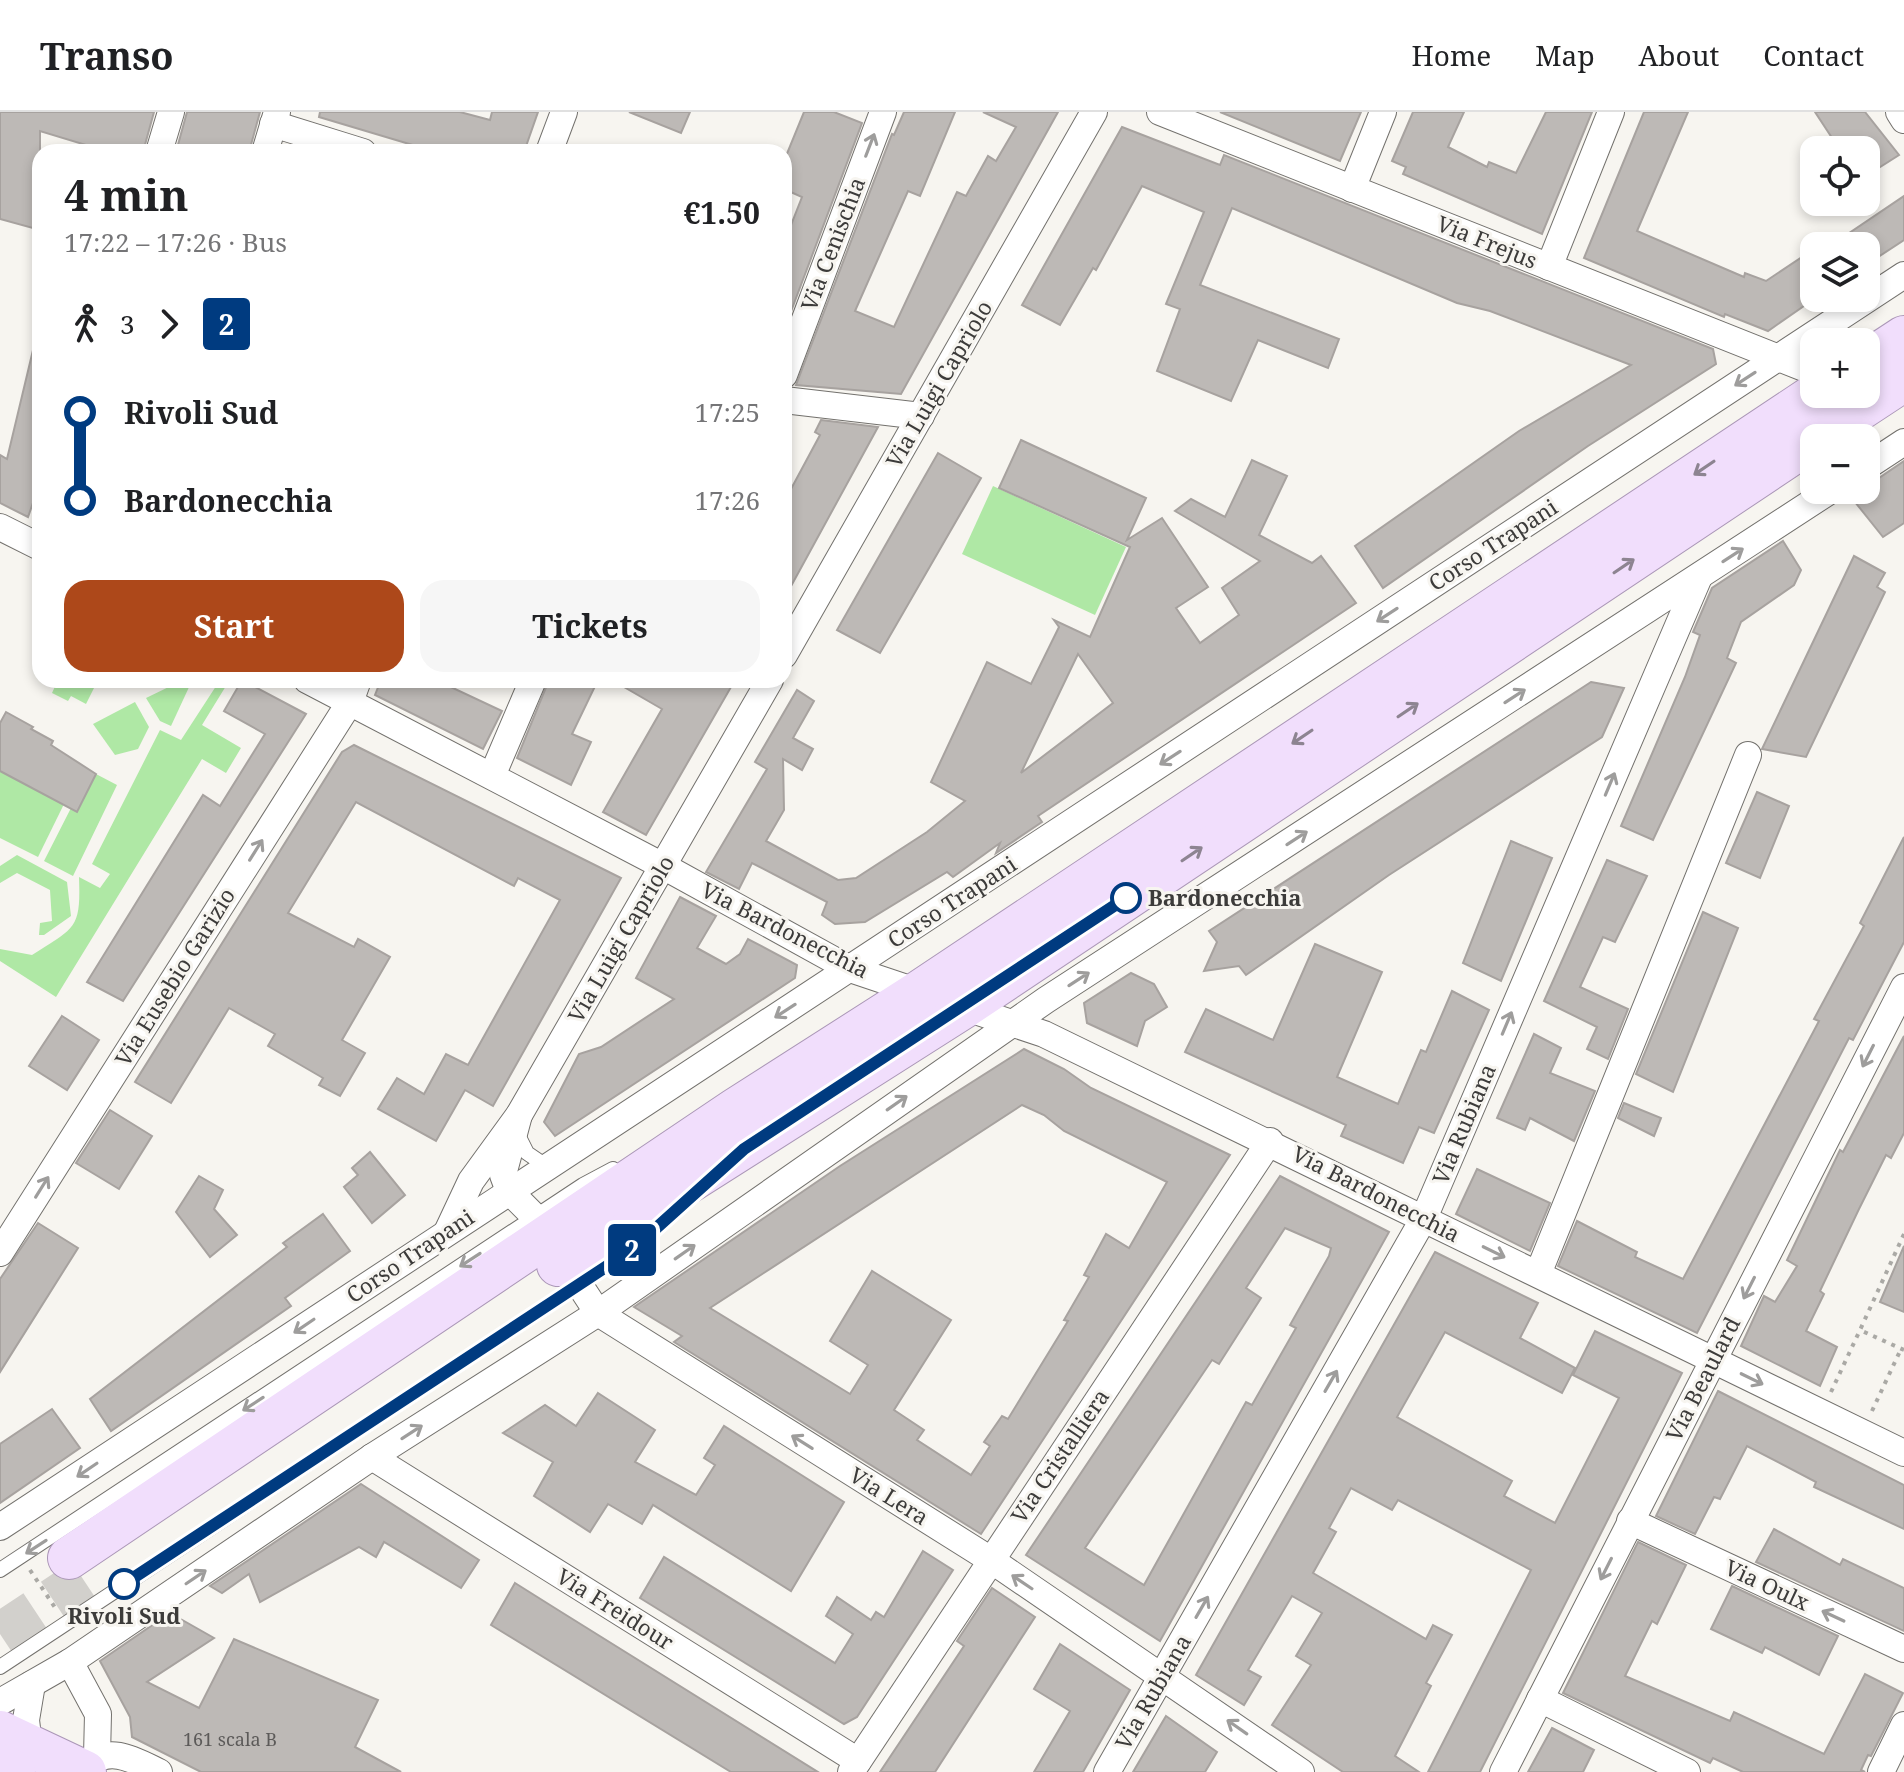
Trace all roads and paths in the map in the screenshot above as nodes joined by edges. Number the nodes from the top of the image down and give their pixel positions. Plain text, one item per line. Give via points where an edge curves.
1 (171, 112) edge
2 (564, 112) edge
3 (883, 112) edge
4 (1094, 112) edge
5 (1160, 112) edge
6 (1383, 112) edge
7 (1611, 112) edge
8 (1899, 112) edge
9 (275, 118) edge
10 (1904, 120) edge
11 (161, 144) edge
12 (267, 144) edge
13 (342, 144) edge
14 (552, 144) edge
15 (1352, 189) junction
16 (1549, 267) junction
17 (1904, 275) edge
18 (1904, 337) edge
19 (792, 354) edge
20 (1777, 357) junction
21 (1800, 366) edge
22 (1883, 388) edge
23 (792, 401) edge
24 (1800, 405) edge
25 (921, 416) junction
26 (1835, 424) edge
27 (1904, 442) edge
28 (1800, 449) edge
29 (1880, 458) edge
30 (1810, 504) edge
31 (0, 527) edge
32 (32, 540) edge
33 (1699, 577) junction
34 (792, 641) edge
35 (530, 688) edge
36 (765, 688) edge
37 (354, 691) edge
38 (1748, 755) dead end
39 (492, 776) junction
40 (663, 866) junction
41 (850, 969) junction
42 (1904, 987) edge
43 (919, 992) junction
44 (964, 1007) junction
45 (1014, 1023) junction
46 (517, 1122) junction
47 (740, 1129) junction
48 (1270, 1141) junction
49 (546, 1166) junction
50 (509, 1191) junction
51 (1424, 1218) junction
52 (448, 1230) junction
53 (1904, 1234) edge
54 (557, 1250) junction
55 (0, 1253) edge
56 (1538, 1274) junction
57 (598, 1313) junction
58 (1860, 1330) junction
59 (1902, 1349) edge
60 (1712, 1359) junction
61 (1831, 1392) dead end
62 (1872, 1411) dead end
63 (1904, 1453) edge
64 (372, 1457) junction
65 (1630, 1521) junction
66 (0, 1527) edge
67 (21, 1556) junction
68 (991, 1560) junction
69 (76, 1569) tunnel mouth
70 (0, 1570) edge
71 (66, 1623) junction
72 (1904, 1649) edge
73 (70, 1662) junction
74 (0, 1667) edge
75 (1163, 1676) junction
76 (32, 1684) junction
77 (1540, 1699) junction
78 (0, 1702) edge
79 (1904, 1725) edge
80 (11, 1754) edge
81 (88, 1766) edge
82 (854, 1767) edge
83 (159, 1772) edge
84 (1107, 1772) edge
85 (1301, 1772) edge
86 (1503, 1772) edge
87 (1687, 1772) edge
88 (1881, 1772) edge

1 - 11 street
2 - 14 street
19 -> 3 street, Via Cenischia
4 - 25 street, Via Luigi Capriolo
5 - 15 street, Via Frejus
6 - 15 street
7 - 16 street
8 - 10 street
9 - 12 street
9 - 13 street
15 - 16 street, Via Frejus
16 - 20 street, Via Frejus
17 - 20 street, Corso Trapani
18 - 22 main road, Corso Trapani
20 - 21 street, Via Frejus
20 -> 41 street, Corso Trapani
22 - 26 main road, Corso Trapani
23 - 25 street
24 -> 43 main road, Corso Trapani
25 - 34 street, Via Luigi Capriolo
27 - 29 street
44 -> 28 main road, Corso Trapani
33 -> 30 street
31 - 32 street
45 -> 33 street
51 -> 33 street, Via Rubiana
35 - 39 street
36 - 40 street, Via Luigi Capriolo
37 - 39 street, Via Bardonecchia
55 -> 37 street, Via Eusebio Garizio
38 - 56 street
39 - 40 street, Via Bardonecchia
40 - 41 street, Via Bardonecchia
40 - 46 street, Via Luigi Capriolo
41 - 43 street, Via Bardonecchia
41 -> 49 street, Corso Trapani
42 -> 60 street, Via Beaulard
43 - 44 street, Via Bardonecchia
43 - 47 main road, Corso Trapani
44 - 45 street, Via Bardonecchia
44 - 47 main road, Corso Trapani
45 - 48 street, Via Bardonecchia
57 -> 45 street
46 - 49 lane via 527,1153
46 - 50 street, Via Luigi Capriolo via 502,1171
46 - 52 street, Via Luigi Capriolo via 471,1181
47 - 54 main road, Corso Trapani
47 - 54 lane, Corso Trapani via 583,1185
48 - 51 street, Via Bardonecchia
48 - 68 street, Via Cristalliera
49 - 50 street, Corso Trapani
50 - 52 street, Corso Trapani
50 - 54 street, Via Lera
51 -> 56 street, Via Bardonecchia
75 -> 51 street, Via Rubiana
52 -> 66 street, Corso Trapani
53 - 58 path
54 - 57 street, Via Lera
54 -> 67 lane, Corso Trapani
54 - 69 main road, Corso Trapani
54 - 71 lane, Corso Trapani
56 - 60 street, Via Bardonecchia
64 -> 57 street
68 -> 57 street, Via Lera
58 - 59 path
58 - 61 path
59 - 62 path
60 -> 63 street, Via Bardonecchia
60 - 65 street, Via Beaulard
73 -> 64 street
64 - 82 street, Via Freidour
72 -> 65 street, Via Oulx
65 -> 77 street, Via Beaulard
67 - 70 lane, Corso Trapani
67 - 71 path
75 -> 68 street, Via Lera
68 - 82 street, Via Cristalliera
71 - 74 lane, Corso Trapani
73 - 76 street
73 - 81 street via 98,1714 100,1743
75 - 84 street, Via Rubiana
85 -> 75 street, Via Lera
76 - 78 street
76 - 80 street via 26,1720
77 - 86 street, Via Beaulard
77 - 87 street
79 - 88 street
80 - 81 main road
81 - 83 street via 115,1754

